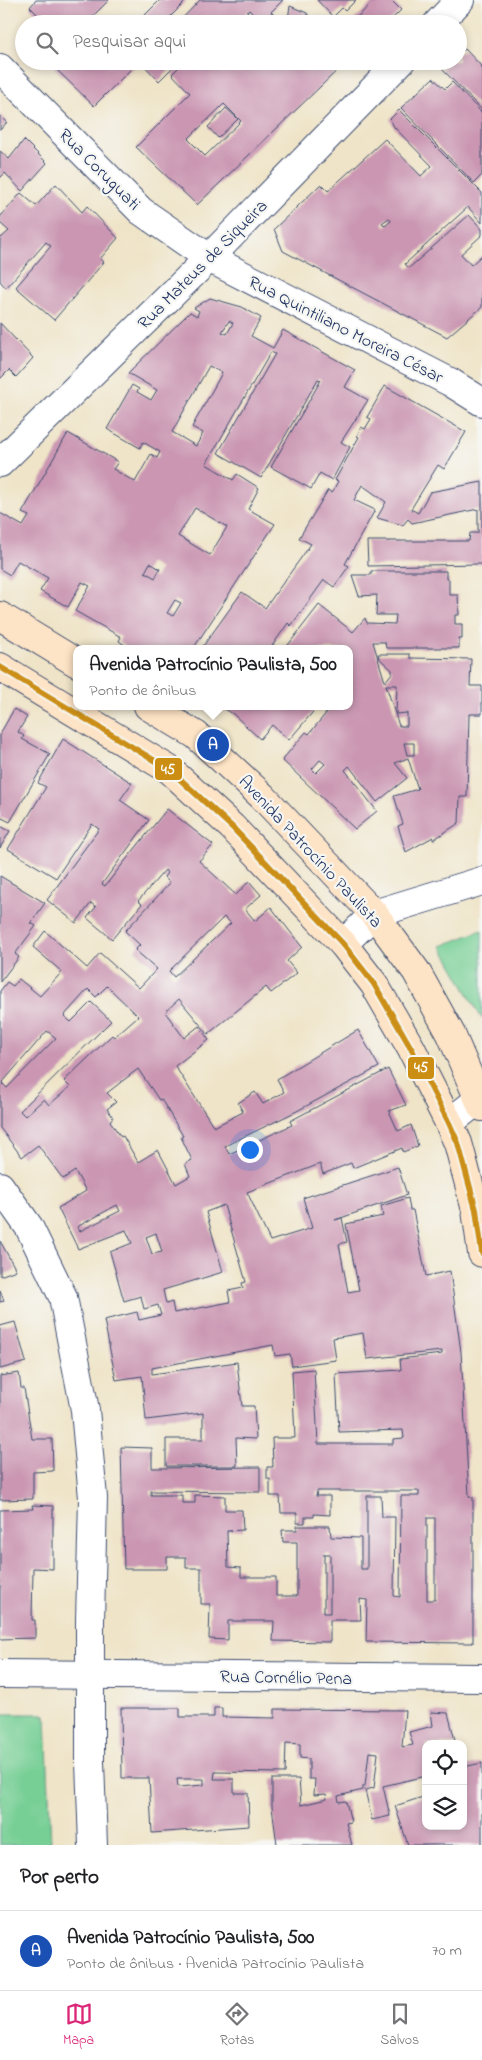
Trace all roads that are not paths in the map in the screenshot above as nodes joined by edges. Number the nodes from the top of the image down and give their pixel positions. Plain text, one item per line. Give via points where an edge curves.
1 (460, 0) edge
2 (446, 15) edge
3 (0, 68) edge
4 (392, 70) edge
5 (210, 258) junction
6 (482, 402) edge
7 (0, 463) edge
8 (0, 616) edge
9 (73, 661) edge
10 (0, 667) edge
11 (155, 710) edge
12 (482, 880) edge
13 (374, 914) junction
14 (343, 944) junction
15 (481, 1101) edge
16 (449, 1123) junction
17 (0, 1186) edge
18 (482, 1253) edge
19 (0, 1674) edge
20 (90, 1675) junction
21 (482, 1678) edge
22 (93, 1845) edge

1 - 2 street
3 - 5 street, Rua Coruguati via 142,211
4 - 5 street, Rua Mateus de Siqueira
5 - 6 street, Rua Quintiliano Moreira César via 450,382
5 - 7 street, Rua Mateus de Siqueira
8 - 9 street
10 - 14 street via 170,770 232,827
11 - 13 street, Avenida Patrocínio Paulista via 196,734 262,796
12 - 13 street
13 - 14 street
13 - 15 street, Avenida Patrocínio Paulista via 416,971 451,1034
14 - 16 street via 374,984
15 - 16 street
16 - 18 street via 458,1143 476,1210
17 - 20 street via 29,1227 63,1297 85,1410 93,1498
19 - 20 street, Rua Cornélio Pena
20 - 21 street, Rua Cornélio Pena
20 - 22 street

